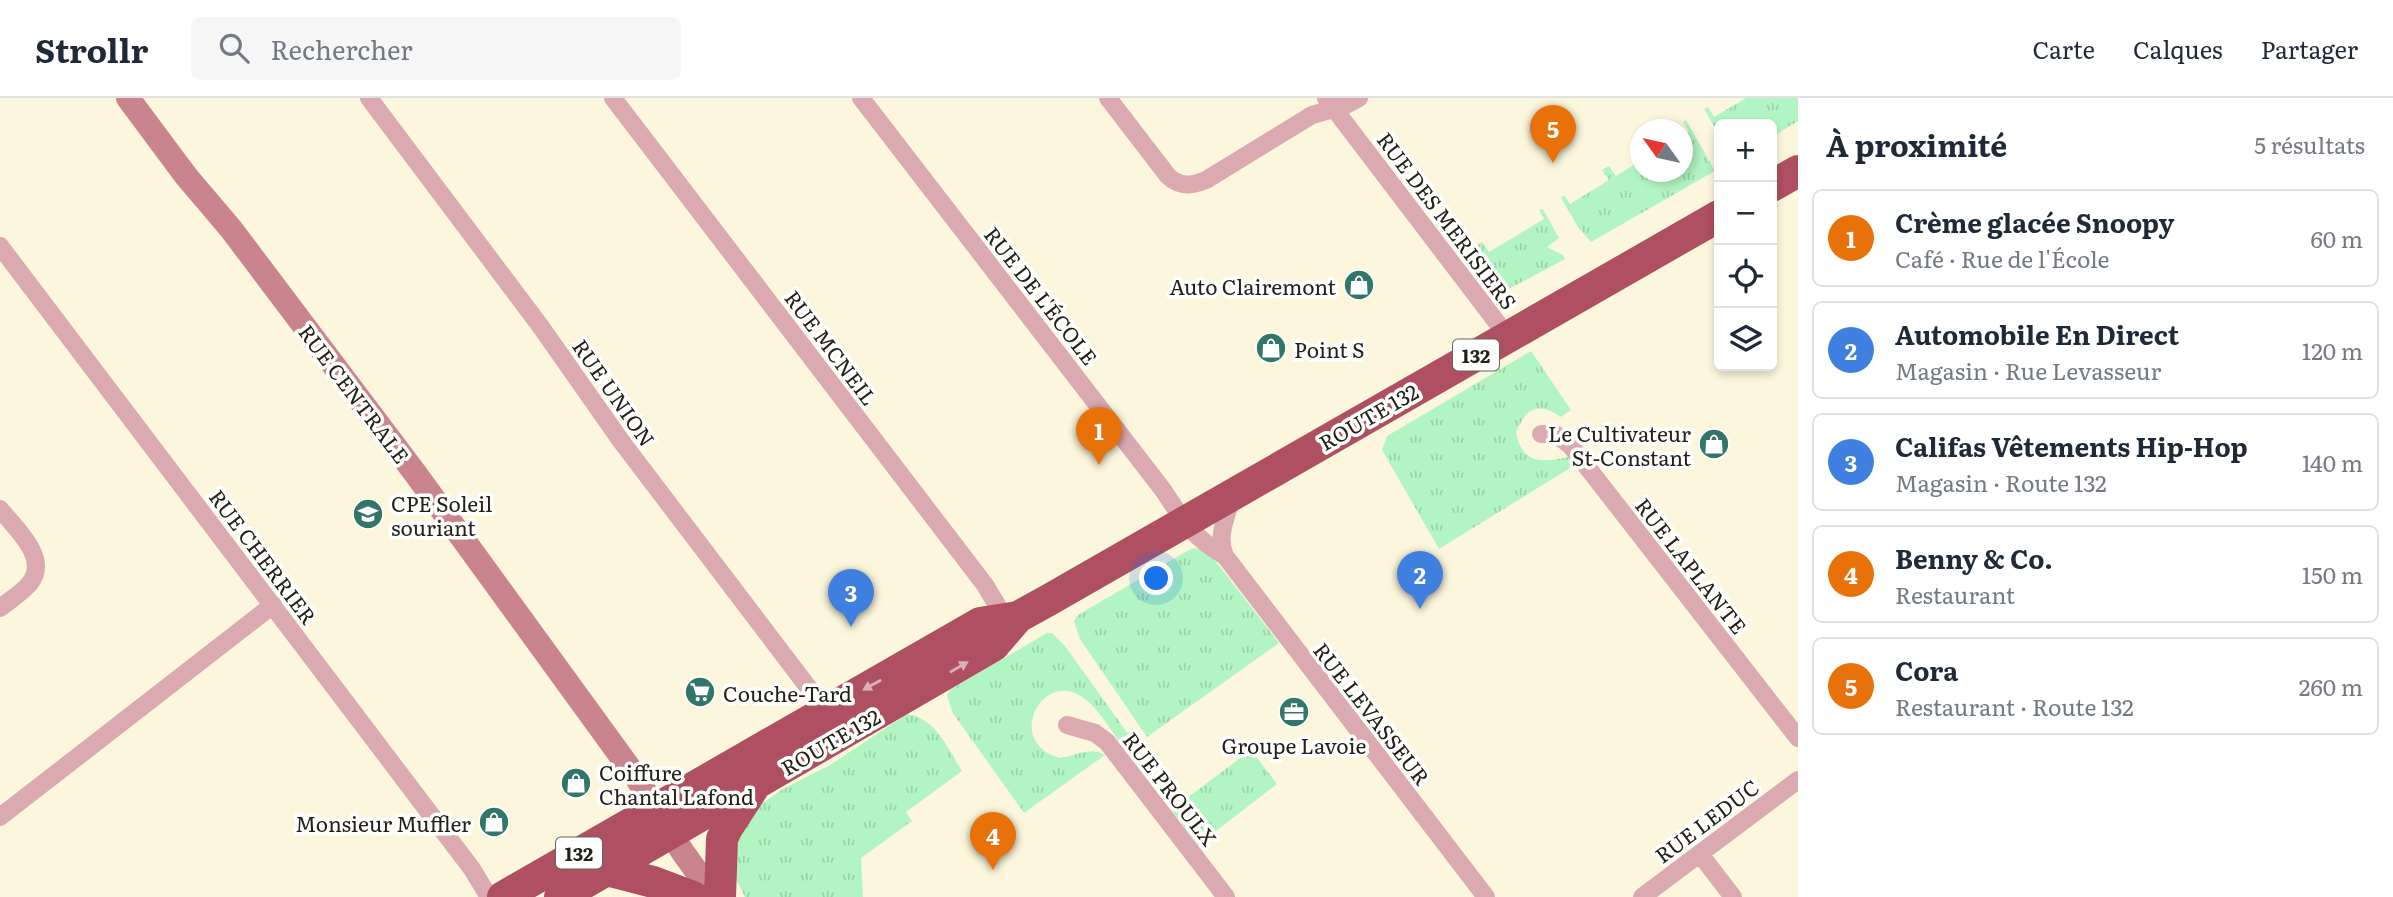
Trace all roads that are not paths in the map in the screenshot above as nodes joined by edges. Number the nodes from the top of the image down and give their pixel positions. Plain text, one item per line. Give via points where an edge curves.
1 (128, 98) edge
2 (369, 98) edge
3 (613, 98) edge
4 (861, 98) edge
5 (1108, 98) edge
6 (1359, 98) edge
7 (1330, 104) edge
8 (1798, 171) edge
9 (1777, 183) edge
10 (1714, 219) edge
11 (0, 246) edge
12 (1508, 337) junction
13 (1541, 434) dead end
14 (1234, 494) junction
15 (0, 509) edge
16 (1183, 522) junction
17 (1225, 556) junction
18 (273, 605) junction
19 (0, 607) edge
20 (1011, 621) junction
21 (824, 712) junction
22 (1067, 725) dead end
23 (1798, 738) edge
24 (1798, 780) edge
25 (755, 785) junction
26 (0, 817) edge
27 (663, 820) junction
28 (1700, 853) junction
29 (607, 870) junction
30 (489, 897) edge
31 (503, 897) edge
32 (560, 897) edge
33 (693, 897) edge
34 (717, 897) edge
35 (1226, 897) edge
36 (1486, 897) edge
37 (1642, 897) edge
38 (1733, 897) edge

1 - 27 street, RUE CENTRALE via 415,473
2 - 21 street, RUE UNION
3 - 20 street, RUE MCNEIL
4 - 16 street, RUE DE L'ÉCOLE
5 - 7 street via 1168,176 1187,185 1206,180
6 - 7 street
7 - 12 street, RUE DES MERISIERS
8 - 9 highway
10 - 12 highway, ROUTE 132 / 132
11 - 18 street, RUE CHERRIER
12 - 14 highway, ROUTE 132 / 132
13 - 23 street, RUE LAPLANTE via 1555,434 1570,446
14 - 16 highway, ROUTE 132 / 132
14 - 17 street via 1221,536
15 - 19 street via 34,553 36,569 28,586
16 - 17 street, RUE LEVASSEUR
16 - 20 highway, ROUTE 132 / 132
17 - 36 street, RUE LEVASSEUR
18 - 26 street
18 - 30 street, RUE CHERRIER
20 -> 21 highway, ROUTE 132 / 132 via 980,623
25 -> 20 highway, ROUTE 132 / 132 via 993,646
21 - 27 highway, ROUTE 132 / 132
22 - 35 street, RUE PROULX via 1096,733 1107,742
24 - 28 street, RUE LEDUC
25 - 27 highway, ROUTE 132 / 132
25 - 34 highway via 722,839
27 - 29 highway, ROUTE 132 / 132
27 - 31 highway, ROUTE 132 / 132
27 - 34 street, RUE CENTRALE
28 - 37 street, RUE LEDUC
28 - 38 street
29 - 32 highway, ROUTE 132 / 132
29 - 33 highway

